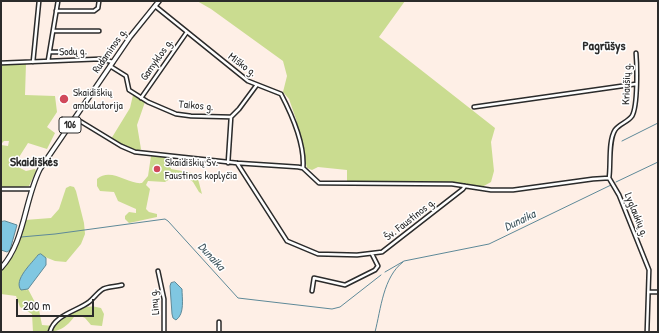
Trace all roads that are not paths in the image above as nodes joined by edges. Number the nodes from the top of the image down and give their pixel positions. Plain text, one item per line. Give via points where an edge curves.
1 (39, 1) edge
2 (58, 1) edge
3 (99, 1) edge
4 (159, 1) edge
5 (155, 6) junction
6 (56, 11) junction
7 (53, 31) junction
8 (99, 31) dead end
9 (187, 32) junction
10 (50, 52) junction
11 (68, 52) dead end
12 (636, 53) dead end
13 (48, 61) junction
14 (33, 62) junction
15 (113, 62) junction
16 (1, 63) edge
17 (110, 66) junction
18 (636, 84) junction
19 (256, 86) junction
20 (141, 98) junction
21 (474, 107) dead end
22 (231, 117) junction
23 (75, 118) junction
24 (228, 163) junction
25 (237, 164) junction
26 (303, 168) junction
27 (609, 178) junction
28 (465, 186) junction
29 (1, 188) edge
30 (31, 190) junction
31 (372, 254) junction
32 (1, 268) edge
33 (158, 271) dead end
34 (122, 285) dead end
35 (312, 291) dead end
36 (650, 292) junction
37 (658, 292) edge
38 (220, 322) dead end
39 (50, 332) edge
40 (164, 332) edge
41 (220, 332) edge
42 (647, 332) edge

1 - 14 street
2 - 6 street
3 - 6 street via 98,8 94,11
4 - 5 main road, Rudaminos g. / 106
5 - 9 street, Miško g.
5 - 15 main road, Rudaminos g. / 106
6 - 7 street
7 - 8 street
7 - 10 street
9 - 19 street, Miško g.
9 - 20 street, Gamyklos g.
10 - 11 street
10 - 13 street
12 - 18 street, Kriaušių g.
13 - 14 street, Sodų g.
13 - 15 street, Sodų g. via 100,59
14 - 16 street, Sodų g.
15 - 17 main road, Rudaminos g. / 106
17 - 20 street, Taikos g. via 126,76 129,90
17 - 23 main road, Rudaminos g. / 106
18 - 21 street
18 - 27 street, Kriaušių g. via 633,114 614,132 609,157
19 - 22 street
19 - 26 street, Miško g. via 281,94 294,118
20 - 22 street, Taikos g. via 184,115
22 - 24 street
23 - 24 street via 129,151
23 - 30 main road, Rudaminos g. / 106 via 40,169
24 - 25 street
25 - 26 street
25 - 31 street, Šv. Faustinos g. via 287,241 318,254
26 - 28 street, Šv. Faustinos g. via 319,183
27 - 28 street, Šv. Faustinos g. via 513,190
27 - 36 street, Lyglaukių g. via 619,194 649,270
28 - 31 street, Šv. Faustinos g. via 386,250
29 - 30 street
30 - 32 main road, 106 via 15,247
31 - 35 street via 378,266 375,270 345,285 314,278
33 - 40 street, Linų g. via 164,300
34 - 39 street via 99,292 90,301 57,321
36 - 37 street
36 - 42 street, Lyglaukių g.
38 - 41 street

